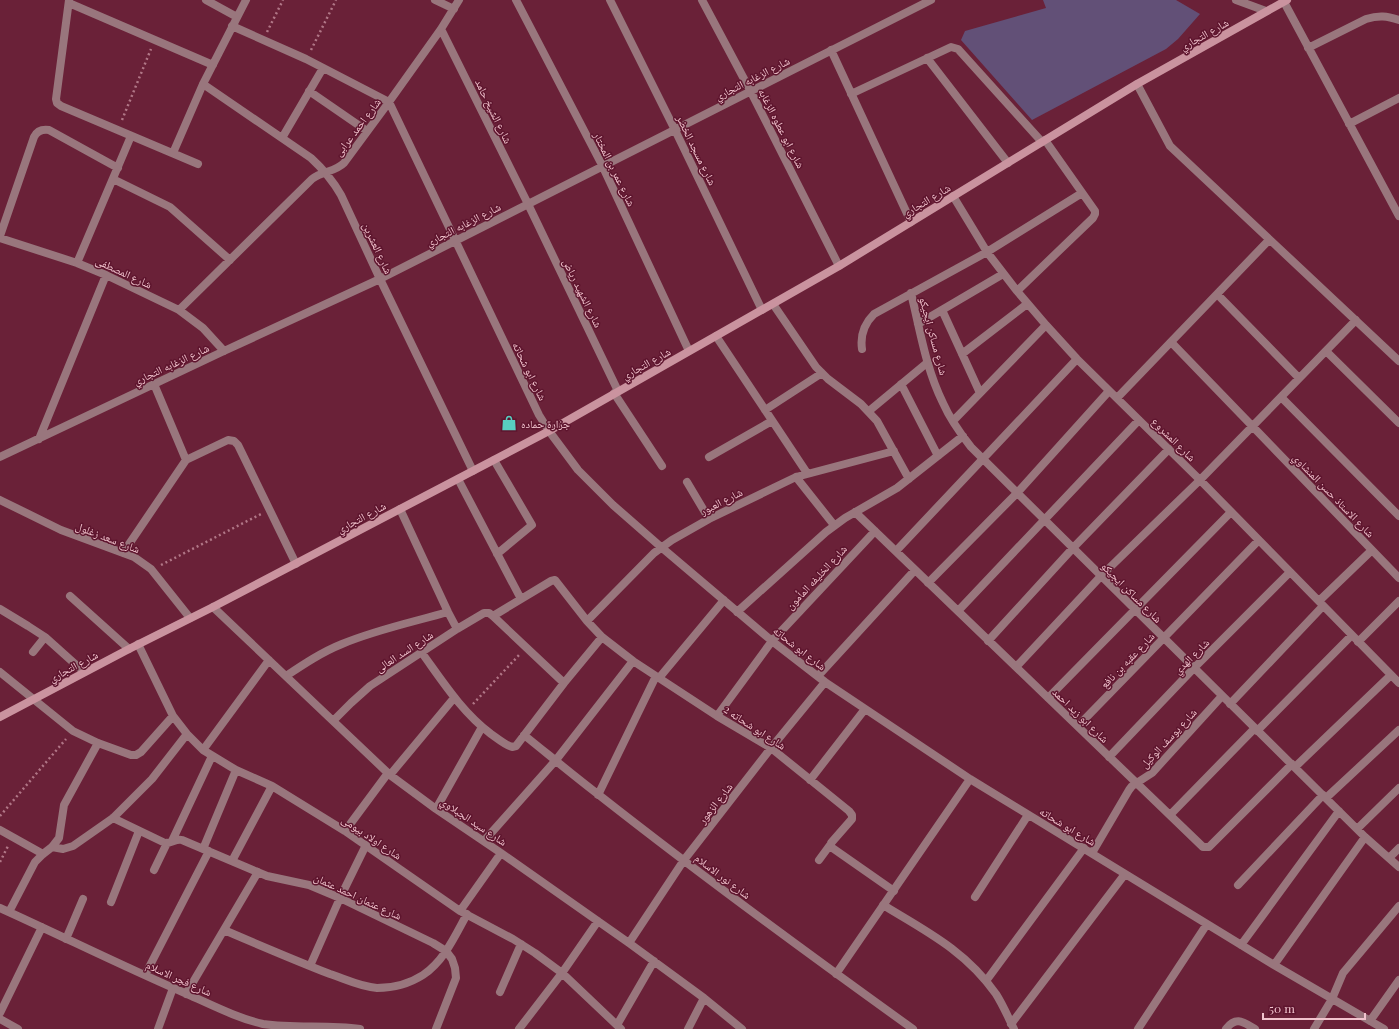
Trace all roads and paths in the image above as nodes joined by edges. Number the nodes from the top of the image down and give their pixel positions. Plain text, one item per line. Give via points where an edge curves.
1 (206, 0) edge
2 (246, 0) edge
3 (282, 0) edge
4 (336, 0) edge
5 (435, 0) edge
6 (459, 0) edge
7 (516, 0) edge
8 (610, 0) edge
9 (702, 0) edge
10 (931, 0) edge
11 (1236, 0) edge
12 (1285, 1) edge
13 (69, 2) edge
14 (454, 10) junction
15 (1266, 11) junction
16 (237, 17) junction
17 (1399, 20) edge
18 (232, 26) junction
19 (441, 29) junction
20 (155, 40) junction
21 (263, 40) junction
22 (1308, 48) junction
23 (831, 50) junction
24 (926, 58) junction
25 (306, 59) junction
26 (213, 65) junction
27 (323, 68) junction
28 (203, 84) junction
29 (1136, 84) junction
30 (309, 91) junction
31 (751, 92) junction
32 (852, 94) junction
33 (1399, 98) edge
34 (390, 102) junction
35 (1349, 124) junction
36 (118, 130) junction
37 (675, 130) junction
38 (367, 131) junction
39 (131, 136) junction
40 (282, 138) junction
41 (1043, 141) junction
42 (173, 153) junction
43 (1008, 162) junction
44 (198, 164) dead end
45 (602, 166) junction
46 (118, 168) junction
47 (325, 172) junction
48 (113, 179) junction
49 (1082, 192) junction
50 (953, 196) junction
51 (528, 204) junction
52 (1399, 216) edge
53 (911, 222) junction
54 (0, 237) edge
55 (455, 240) junction
56 (1269, 240) junction
57 (987, 252) junction
58 (230, 260) junction
59 (77, 263) junction
60 (839, 266) junction
61 (1003, 274) junction
62 (106, 275) junction
63 (380, 279) junction
64 (1017, 291) junction
65 (911, 294) junction
66 (1217, 294) junction
67 (773, 304) junction
68 (1027, 304) junction
69 (179, 310) junction
70 (762, 310) junction
71 (942, 310) junction
72 (1356, 320) junction
73 (918, 324) junction
74 (1046, 325) junction
75 (716, 336) junction
76 (1171, 342) junction
77 (862, 349) dead end
78 (224, 351) junction
79 (689, 351) junction
80 (1326, 351) junction
81 (962, 354) junction
82 (1077, 358) junction
83 (1399, 361) edge
84 (928, 362) junction
85 (822, 373) junction
86 (1299, 378) junction
87 (154, 384) junction
88 (901, 384) junction
89 (1110, 391) junction
90 (616, 392) junction
91 (980, 393) junction
92 (1281, 397) junction
93 (1117, 398) junction
94 (765, 410) junction
95 (869, 411) junction
96 (1139, 420) junction
97 (772, 421) junction
98 (953, 421) junction
99 (1399, 423) edge
100 (1252, 426) junction
101 (549, 431) junction
102 (963, 436) junction
103 (39, 439) junction
104 (1169, 449) junction
105 (894, 451) junction
106 (938, 456) junction
107 (709, 457) dead end
108 (0, 458) edge
109 (982, 459) junction
110 (186, 460) junction
111 (494, 460) junction
112 (662, 466) dead end
113 (473, 471) junction
114 (807, 473) junction
115 (796, 476) junction
116 (458, 479) junction
117 (909, 479) junction
118 (1200, 480) junction
119 (687, 482) dead end
120 (1016, 493) junction
121 (0, 500) edge
122 (400, 509) junction
123 (269, 510) junction
124 (855, 512) junction
125 (1231, 512) junction
126 (1399, 516) edge
127 (709, 519) junction
128 (1044, 521) junction
129 (834, 525) junction
130 (875, 531) junction
131 (1259, 540) junction
132 (661, 547) junction
133 (1073, 548) junction
134 (1372, 550) junction
135 (896, 551) junction
136 (123, 553) junction
137 (497, 554) junction
138 (296, 564) junction
139 (151, 569) junction
140 (915, 570) junction
141 (1290, 572) junction
142 (1101, 576) junction
143 (1399, 578) edge
144 (928, 583) junction
145 (70, 596) dead end
146 (520, 599) junction
147 (724, 600) junction
148 (1399, 601) edge
149 (1321, 604) junction
150 (213, 607) junction
151 (1134, 609) junction
152 (0, 610) edge
153 (958, 611) junction
154 (448, 612) junction
155 (738, 612) junction
156 (493, 616) junction
157 (190, 618) junction
158 (586, 621) junction
159 (457, 629) junction
160 (1352, 635) junction
161 (45, 637) junction
162 (602, 637) junction
163 (1164, 638) junction
164 (772, 641) junction
165 (988, 641) junction
166 (1358, 642) junction
167 (138, 644) junction
168 (527, 647) junction
169 (129, 649) junction
170 (33, 652) dead end
171 (422, 653) junction
172 (269, 660) junction
173 (633, 661) junction
174 (1016, 667) junction
175 (1194, 668) junction
176 (0, 672) edge
177 (84, 672) junction
178 (1391, 675) junction
179 (286, 676) junction
180 (818, 676) junction
181 (657, 677) junction
182 (825, 682) junction
183 (564, 683) junction
184 (1399, 683) edge
185 (1222, 696) junction
186 (454, 698) junction
187 (1048, 698) junction
188 (33, 699) junction
189 (1230, 704) junction
190 (865, 709) junction
191 (466, 712) junction
192 (0, 716) edge
193 (173, 716) junction
194 (717, 716) junction
195 (333, 721) junction
196 (1078, 726) junction
197 (482, 727) junction
198 (1256, 730) junction
199 (1399, 730) edge
200 (73, 731) junction
201 (186, 734) junction
202 (524, 735) junction
203 (98, 743) junction
204 (771, 748) junction
205 (203, 750) junction
206 (212, 756) junction
207 (1109, 757) junction
208 (556, 760) junction
209 (1293, 765) junction
210 (236, 770) junction
211 (389, 774) junction
212 (970, 779) junction
213 (810, 780) junction
214 (1137, 783) junction
215 (272, 786) junction
216 (1399, 788) edge
217 (598, 795) junction
218 (1325, 797) junction
219 (436, 809) junction
220 (1339, 811) junction
221 (1028, 815) junction
222 (1170, 815) junction
223 (0, 816) edge
224 (113, 818) junction
225 (1357, 829) junction
226 (0, 830) edge
227 (139, 831) junction
228 (345, 831) junction
229 (1365, 837) junction
230 (13, 838) junction
231 (484, 841) junction
232 (170, 842) junction
233 (366, 845) junction
234 (830, 845) junction
235 (52, 848) junction
236 (1084, 848) junction
237 (1399, 848) edge
238 (206, 850) junction
239 (501, 852) junction
240 (1092, 853) junction
241 (43, 854) junction
242 (1389, 858) junction
243 (684, 860) junction
244 (819, 860) dead end
245 (232, 861) junction
246 (0, 862) edge
247 (1399, 867) edge
248 (154, 870) dead end
249 (258, 872) junction
250 (1125, 874) junction
251 (1238, 886) dead end
252 (894, 891) junction
253 (976, 897) dead end
254 (340, 898) junction
255 (83, 900) dead end
256 (111, 902) dead end
257 (884, 905) junction
258 (1399, 906) edge
259 (0, 908) edge
260 (9, 912) junction
261 (464, 912) junction
262 (598, 921) junction
263 (1207, 924) junction
264 (42, 927) junction
265 (224, 930) junction
266 (66, 938) junction
267 (630, 943) junction
268 (521, 944) junction
269 (1241, 945) junction
270 (446, 951) junction
271 (654, 961) junction
272 (1274, 965) junction
273 (310, 966) junction
274 (562, 973) junction
275 (836, 974) junction
276 (145, 975) junction
277 (1399, 980) edge
278 (986, 981) junction
279 (172, 988) junction
280 (500, 992) dead end
281 (186, 994) junction
282 (704, 998) junction
283 (1332, 999) junction
284 (0, 1013) edge
285 (0, 1020) edge
286 (1370, 1021) junction
287 (1012, 1026) edge
288 (616, 1027) edge
289 (18, 1029) edge
290 (158, 1029) edge
291 (360, 1029) edge
292 (436, 1029) edge
293 (519, 1029) edge
294 (688, 1029) edge
295 (742, 1029) edge
296 (913, 1029) edge
297 (1138, 1029) edge
298 (1226, 1029) edge
299 (1255, 1029) edge
300 (1314, 1029) edge
301 (1384, 1029) edge

1 - 16 street
2 - 16 street
3 - 21 path
4 - 25 path
5 - 14 street
6 - 14 street, شارع احمد عرابى
7 - 45 street, شارع عمر بن المختار
8 - 37 street, شارع مسجد الخضر
9 - 31 street, شارع ابو عطوه الزغابه
10 - 23 street, شارع الزغابه التجاري
11 - 15 street
12 - 15 street, شارع التجاري
12 - 22 street
13 - 20 street
13 - 36 street via 57,103
14 - 19 street, شارع احمد عرابى
15 - 29 street, شارع التجاري
16 - 18 street
17 - 22 street via 1385,16 1366,18
18 - 21 street
18 - 26 street
19 - 34 street, شارع احمد عرابى
19 - 51 street, شارع الشيخ حامد
20 - 26 street
20 - 36 path
21 - 25 street
22 - 35 street
23 - 31 street, شارع الزغابه التجاري
23 - 32 street
24 - 32 street
24 - 41 street via 951,47 958,49
24 - 43 street
25 - 27 street
26 - 28 street
27 - 30 street
27 - 34 street
28 - 40 street, شارع العشرين
28 - 42 street
29 - 41 street, شارع التجاري
29 - 56 street via 1170,146
30 - 38 street
30 - 40 street
31 - 37 street, شارع الزغابه التجاري
31 - 60 street, شارع ابو عطوه الزغابه
32 - 53 street
33 - 35 street
34 - 38 street, شارع احمد عرابى
34 - 55 street, شارع ابو شحاته
35 - 52 street
36 - 39 street
37 - 45 street, شارع الزغابه التجاري
37 - 70 street, شارع مسجد الخضر
38 - 47 street, شارع احمد عرابى via 340,166
39 - 42 street
39 - 46 street
40 - 47 street, شارع العشرين via 311,158
41 - 43 street, شارع التجاري
41 - 49 street
42 - 44 street
43 - 50 street, شارع التجاري
45 - 51 street, شارع الزغابه التجاري
45 - 79 street, شارع عمر بن المختار
46 - 48 street
46 - 54 street via 49,130 38,132 34,137
47 - 58 street, شارع احمد عرابى via 312,179
47 - 63 street, شارع العشرين via 342,195
48 - 58 street via 170,207
48 - 59 street
49 - 57 street
49 - 64 street via 1094,210 1093,218
50 - 53 street, شارع التجاري
50 - 57 street, شارع المشروع
51 - 55 street, شارع الزغابه التجاري
51 - 90 street, شارع الشهيد رياض
53 - 60 street, شارع التجاري
54 - 59 street, شارع المصطفى
55 - 63 street, شارع الزغابه التجاري
55 - 101 street, شارع ابو شحاته
56 - 66 street
56 - 72 street
57 - 61 street, شارع المشروع
57 - 65 street
58 - 69 street, شارع احمد عرابى
59 - 62 street, شارع المصطفى
60 - 67 street, شارع التجاري
61 - 64 street, شارع المشروع
61 - 71 street
62 - 69 street, شارع المصطفى
62 - 103 street
63 - 78 street, شارع الزغابه التجاري
63 - 113 street, شارع العشرين
64 - 68 street, شارع المشروع
65 - 73 street, شارع مساكن ايجيكو
65 - 77 street via 870,318 863,330
66 - 76 street
66 - 86 street
67 - 70 street, شارع التجاري
67 - 85 street
68 - 74 street, شارع المشروع
68 - 81 street
69 - 78 street, شارع المصطفى via 203,328
70 - 75 street, شارع التجاري
71 - 73 street
71 - 81 street
72 - 80 street
72 - 83 street
73 - 84 street, شارع مساكن ايجيكو
74 - 82 street, شارع المشروع
74 - 91 street
75 - 79 street, شارع التجاري
75 - 94 street
76 - 93 street
76 - 100 street, شارع الاستاذ حسن المنشاوي
78 - 87 street, شارع الزغابه التجاري
79 - 90 street, شارع التجاري
80 - 86 street
80 - 99 street
81 - 91 street
82 - 89 street, شارع المشروع
82 - 109 street
84 - 88 street
84 - 98 street, شارع مساكن ايجيكو via 942,402
85 - 94 street
85 - 95 street
86 - 92 street
87 - 103 street, شارع الزغابه التجاري
87 - 110 street
88 - 95 street
88 - 106 street
89 - 93 street, شارع المشروع
89 - 120 street
90 - 101 street, شارع التجاري
90 - 112 street, شارع الشهيد رياض
91 - 98 street
92 - 100 street
92 - 126 street
93 - 96 street, شارع المشروع
94 - 97 street
95 - 105 street
96 - 104 street, شارع المشروع
96 - 128 street
97 - 107 street
97 - 114 street
98 - 102 street, شارع مساكن ايجيكو
100 - 118 street
100 - 134 street, شارع الاستاذ حسن المنشاوي
101 - 111 street, شارع التجاري
101 - 132 street, شارع ابو شحاته via 595,488
102 - 106 street
102 - 109 street, شارع مساكن ايجيكو
103 - 108 street, شارع الزغابه التجاري
104 - 118 street, شارع المشروع
104 - 133 street
105 - 114 street, شارع العبور
105 - 117 street
106 - 117 street
109 - 120 street, شارع مساكن ايجيكو
109 - 135 street
110 - 123 street via 228,440 234,441
110 - 136 street
111 - 113 street, شارع التجاري
111 - 137 street via 532,525
113 - 116 street, شارع التجاري
114 - 115 street, شارع العبور
115 - 127 street, شارع العبور
115 - 129 street
116 - 122 street, شارع التجاري
116 - 137 street
117 - 124 street
118 - 125 street, شارع المشروع
118 - 142 street
119 - 127 street
120 - 128 street, شارع مساكن ايجيكو
120 - 144 street
121 - 136 street, شارع سعد زغلول via 61,530
122 - 138 street, شارع التجاري
122 - 154 street
123 - 138 street
123 - 139 path
124 - 129 street
124 - 130 street, شارع ابو زيد احمد
125 - 131 street, شارع المشروع
125 - 151 street
127 - 132 street, شارع العبور
128 - 133 street, شارع مساكن ايجيكو
128 - 153 street
129 - 155 street
130 - 135 street, شارع ابو زيد احمد
130 - 164 street, شارع الخليفه المأمون
131 - 141 street, شارع المشروع
131 - 163 street, شارع عقبه بن نافع
132 - 147 street, شارع ابو شحاته
132 - 158 street, شارع العبور
133 - 142 street, شارع مساكن ايجيكو
133 - 165 street
134 - 143 street, شارع الاستاذ حسن المنشاوي
134 - 149 street
135 - 140 street, شارع ابو زيد احمد
136 - 139 street, شارع سعد زغلول
137 - 146 street
138 - 150 street, شارع التجاري
139 - 157 street, شارع سعد زغلول
140 - 144 street, شارع ابو زيد احمد
140 - 180 street
141 - 149 street, شارع المشروع
141 - 175 street, شارع الهدي
142 - 151 street, شارع مساكن ايجيكو
142 - 174 street
144 - 153 street, شارع ابو زيد احمد
145 - 169 street
146 - 156 street
146 - 158 street, شارع ابو شحاته 2 via 555,580
147 - 155 street, شارع ابو شحاته
147 - 181 street
148 - 166 street
149 - 160 street, شارع المشروع
149 - 189 street
150 - 157 street, شارع التجاري
150 - 172 street, شارع سيد الجبلاوي
151 - 163 street, شارع مساكن ايجيكو
151 - 187 street
152 - 161 street
153 - 165 street, شارع ابو زيد احمد
154 - 159 street
154 - 179 street via 343,643 323,652
155 - 164 street, شارع ابو شحاته
156 - 159 street, شارع السد العالى via 484,613
156 - 168 street
157 - 167 street, شارع التجاري
158 - 162 street, شارع ابو شحاته 2
159 - 171 street, شارع السد العالى
160 - 166 street, شارع المشروع
160 - 198 street
161 - 170 street
161 - 177 street
162 - 173 street, شارع ابو شحاته 2
162 - 183 street
163 - 175 street, شارع مساكن ايجيكو
163 - 196 street, شارع عقبه بن نافع
164 - 180 street, شارع ابو شحاته
164 - 194 street, شارع الخليفه المأمون
165 - 174 street, شارع ابو زيد احمد
166 - 178 street, شارع المشروع
167 - 169 street, شارع التجاري
167 - 193 street, شارع اولاد بيومى
168 - 183 street
168 - 191 path
169 - 177 street, شارع التجاري
171 - 186 street
171 - 195 street, شارع السد العالى via 370,686
172 - 179 street, شارع سيد الجبلاوي
172 - 205 street
173 - 181 street, شارع ابو شحاته 2
173 - 208 street
174 - 187 street, شارع ابو زيد احمد
175 - 185 street, شارع مساكن ايجيكو
175 - 207 street, شارع الهدي
176 - 188 street
177 - 188 street, شارع التجاري
178 - 184 street, شارع المشروع
178 - 209 street
179 - 195 street, شارع سيد الجبلاوي
180 - 182 street, شارع ابو شحاته
181 - 194 street, شارع ابو شحاته 2
181 - 217 street
182 - 190 street, شارع ابو شحاته
182 - 204 street, شارع الزهور
183 - 202 street
185 - 189 street, شارع مساكن ايجيكو
185 - 214 street, شارع يوسف الوكيل via 1152,773
186 - 191 street
186 - 211 street
187 - 196 street, شارع ابو زيد احمد
188 - 192 street, شارع التجاري
188 - 200 street
189 - 198 street, شارع مساكن ايجيكو
190 - 212 street, شارع ابو شحاته
190 - 213 street
191 - 197 street
193 - 201 street, شارع اولاد بيومى
193 - 203 street via 139,754 131,755
194 - 204 street, شارع ابو شحاته 2
195 - 211 street, شارع سيد الجبلاوي
196 - 207 street, شارع ابو زيد احمد
197 - 202 street via 510,747 516,746
197 - 219 street
198 - 209 street, شارع مساكن ايجيكو
198 - 222 street
199 - 218 street
200 - 203 street
200 - 223 path
201 - 205 street, شارع اولاد بيومى
201 - 224 street via 134,799
202 - 208 street, شارع نور الاسلام
203 - 235 street via 64,805 59,838
204 - 213 street, شارع ابو شحاته 2
204 - 243 street, شارع الزهور
205 - 206 street, شارع اولاد بيومى
206 - 210 street, شارع اولاد بيومى
206 - 232 street
207 - 214 street, شارع ابو زيد احمد
208 - 217 street, شارع نور الاسلام
208 - 231 street
209 - 218 street, شارع مساكن ايجيكو
209 - 222 street, شارع ابو زيد احمد via 1207,848
210 - 215 street, شارع اولاد بيومى
210 - 238 street
211 - 219 street, شارع سيد الجبلاوي
211 - 228 street
212 - 221 street, شارع ابو شحاته
212 - 252 street
213 - 234 street, شارع ابو شحاته 2 via 852,814 852,819
214 - 222 street, شارع ابو زيد احمد
214 - 240 street, شارع يوسف الوكيل via 1125,796
215 - 228 street, شارع اولاد بيومى
215 - 245 street
216 - 225 street
217 - 243 street, شارع نور الاسلام
218 - 220 street, شارع مساكن ايجيكو
218 - 251 street
219 - 231 street, شارع سيد الجبلاوي
220 - 225 street, شارع مساكن ايجيكو
220 - 269 street
221 - 236 street, شارع ابو شحاته
221 - 253 street
224 - 227 street, شارع عثمان احمد عثمان
224 - 235 street via 73,846 63,849
225 - 229 street, شارع مساكن ايجيكو
226 - 230 street
227 - 232 street, شارع عثمان احمد عثمان
227 - 256 street
228 - 233 street, شارع اولاد بيومى
229 - 242 street, شارع مساكن ايجيكو
229 - 272 street
230 - 241 street
230 - 246 path
231 - 239 street, شارع سيد الجبلاوي
232 - 238 street, شارع عثمان احمد عثمان via 180,839
232 - 248 street
233 - 254 street
233 - 261 street, شارع اولاد بيومى
234 - 244 street
234 - 252 street
235 - 241 street
236 - 240 street, شارع ابو شحاته
236 - 278 street
237 - 242 street
238 - 245 street, شارع عثمان احمد عثمان
238 - 276 street
239 - 261 street
239 - 262 street, شارع سيد الجبلاوي
240 - 250 street, شارع ابو شحاته
241 - 260 street
242 - 247 street, شارع مساكن ايجيكو
243 - 267 street, شارع الزهور
243 - 275 street, شارع نور الاسلام
245 - 249 street, شارع عثمان احمد عثمان
249 - 254 street, شارع عثمان احمد عثمان via 309,885
249 - 265 street
250 - 263 street, شارع ابو شحاته
250 - 287 street
252 - 257 street
254 - 270 street, شارع عثمان احمد عثمان
254 - 273 street
255 - 266 street
257 - 275 street
257 - 278 street via 952,947
258 - 283 street via 1349,965
259 - 260 street, شارع فجر الاسلام
260 - 264 street, شارع فجر الاسلام
261 - 268 street, شارع اولاد بيومى
261 - 270 street
262 - 267 street, شارع سيد الجبلاوي
262 - 274 street
263 - 269 street, شارع ابو شحاته
263 - 297 street
264 - 266 street, شارع فجر الاسلام
264 - 284 street
265 - 273 street
265 - 281 street
266 - 276 street, شارع فجر الاسلام
267 - 271 street, شارع سيد الجبلاوي
268 - 274 street, شارع اولاد بيومى
268 - 280 street
269 - 272 street, شارع ابو شحاته
270 - 273 street via 423,975 392,987 359,985
270 - 292 street via 452,959 456,978
271 - 282 street, شارع سيد الجبلاوي
271 - 288 street
272 - 283 street, شارع ابو شحاته
274 - 288 street, شارع اولاد بيومى
274 - 293 street
275 - 296 street, شارع نور الاسلام
276 - 279 street, شارع فجر الاسلام
277 - 286 street
278 - 287 street via 999,999
279 - 281 street, شارع فجر الاسلام
279 - 290 street
281 - 291 street, شارع فجر الاسلام via 242,1018 263,1024
282 - 294 street
282 - 295 street, شارع سيد الجبلاوي
283 - 286 street, شارع ابو شحاته
283 - 300 street
285 - 289 street
286 - 301 street, شارع ابو شحاته
298 - 299 street via 1231,1023 1239,1021

